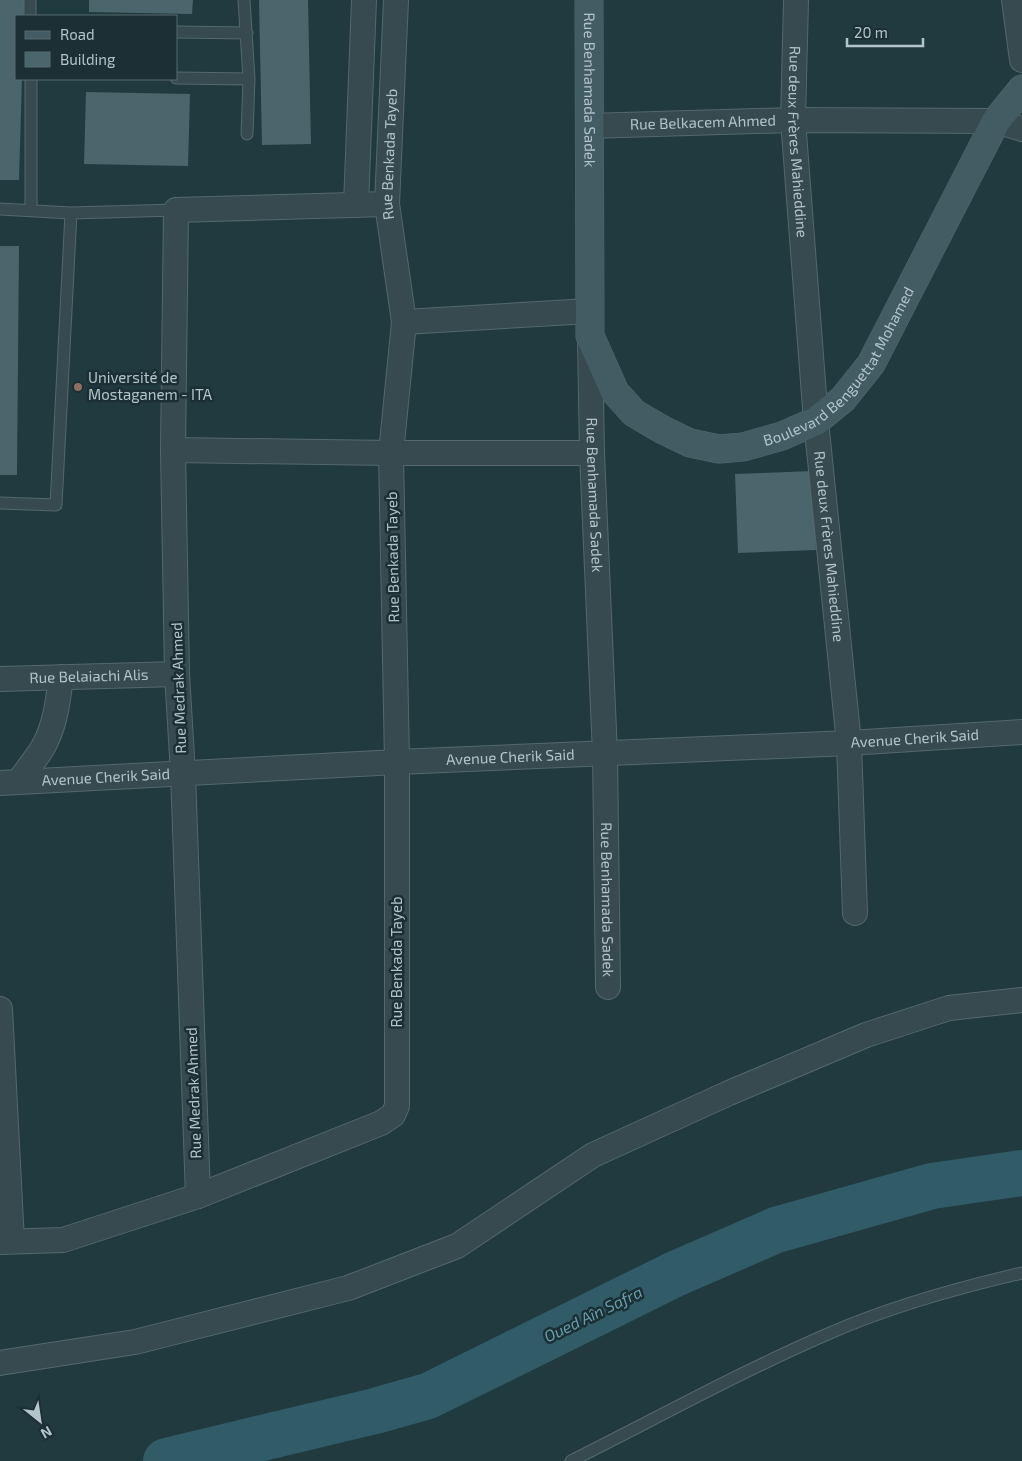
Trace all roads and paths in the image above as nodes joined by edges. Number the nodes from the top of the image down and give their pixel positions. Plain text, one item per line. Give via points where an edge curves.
1 (30, 0) edge
2 (244, 0) edge
3 (364, 0) edge
4 (396, 0) edge
5 (796, 0) edge
6 (1014, 0) edge
7 (590, 1) edge
8 (30, 15) edge
9 (178, 32) edge
10 (246, 34) junction
11 (1022, 60) edge
12 (178, 78) edge
13 (249, 79) junction
14 (31, 80) edge
15 (1022, 89) edge
16 (793, 120) junction
17 (996, 121) junction
18 (590, 126) junction
19 (1022, 129) edge
20 (247, 134) dead end
21 (387, 204) junction
22 (356, 205) junction
23 (0, 210) edge
24 (31, 210) junction
25 (176, 210) junction
26 (72, 213) junction
27 (404, 322) junction
28 (590, 323) junction
29 (816, 421) junction
30 (173, 450) junction
31 (391, 453) junction
32 (592, 454) junction
33 (0, 503) edge
34 (177, 674) junction
35 (61, 677) junction
36 (0, 680) edge
37 (1022, 732) edge
38 (849, 743) junction
39 (605, 754) junction
40 (397, 762) junction
41 (183, 773) junction
42 (9, 782) edge
43 (855, 913) dead end
44 (608, 987) dead end
45 (1022, 1000) edge
46 (0, 1009) edge
47 (198, 1196) junction
48 (6, 1241) edge
49 (1022, 1273) edge
50 (0, 1363) edge
51 (571, 1461) edge

1 - 8 lane
2 - 10 lane
3 - 22 street
4 - 21 street, Rue Benkada Tayeb
5 - 16 street, Rue deux Frères Mahieddine
6 - 11 street
7 - 18 main road, Rue Benhamada Sadek
9 - 10 lane
10 - 13 lane
12 - 13 lane
13 - 20 lane
14 - 24 lane
15 - 17 main road, Boulevard Benguettat Mohamed
16 - 17 street, Rue Belkacem Ahmed
16 - 18 street, Rue Belkacem Ahmed
16 - 29 street, Rue deux Frères Mahieddine
17 - 19 street, Rue Belkacem Ahmed
17 - 29 main road, Boulevard Benguettat Mohamed via 871,364 843,399
18 - 28 main road, Rue Benhamada Sadek
21 - 22 street
21 - 27 street, Rue Benkada Tayeb
22 - 25 street
23 - 24 lane
24 - 26 lane
25 - 26 lane
25 - 30 street, Rue Medrak Ahmed
26 - 33 lane via 56,505
27 - 28 street
27 - 31 street, Rue Benkada Tayeb
28 - 29 main road, Boulevard Benguettat Mohamed via 615,392 634,413 690,443 720,449 743,447 782,436
28 - 32 street, Rue Benhamada Sadek
29 - 38 street, Rue deux Frères Mahieddine
30 - 31 street
30 - 34 street, Rue Medrak Ahmed
31 - 32 street
31 - 40 street, Rue Benkada Tayeb
32 - 39 street, Rue Benhamada Sadek
34 - 35 street, Rue Belaiachi Alis
34 - 41 street, Rue Medrak Ahmed
35 - 36 street, Rue Belaiachi Alis
35 - 42 street via 58,706 42,749
37 - 38 street, Avenue Cherik Said
38 - 39 street, Avenue Cherik Said
38 - 43 street, Rue deux Frères Mahieddine
39 - 40 street, Avenue Cherik Said
39 - 44 street, Rue Benhamada Sadek
40 - 41 street, Avenue Cherik Said
40 - 47 street, Rue Benkada Tayeb via 397,1106 392,1116 381,1123
41 - 42 street, Avenue Cherik Said
41 - 47 street, Rue Medrak Ahmed
45 - 50 street via 950,1008 866,1035 729,1093 593,1155 457,1246 348,1288 135,1342
46 - 48 street
47 - 48 street via 63,1240
49 - 51 lane via 923,1298 831,1332

